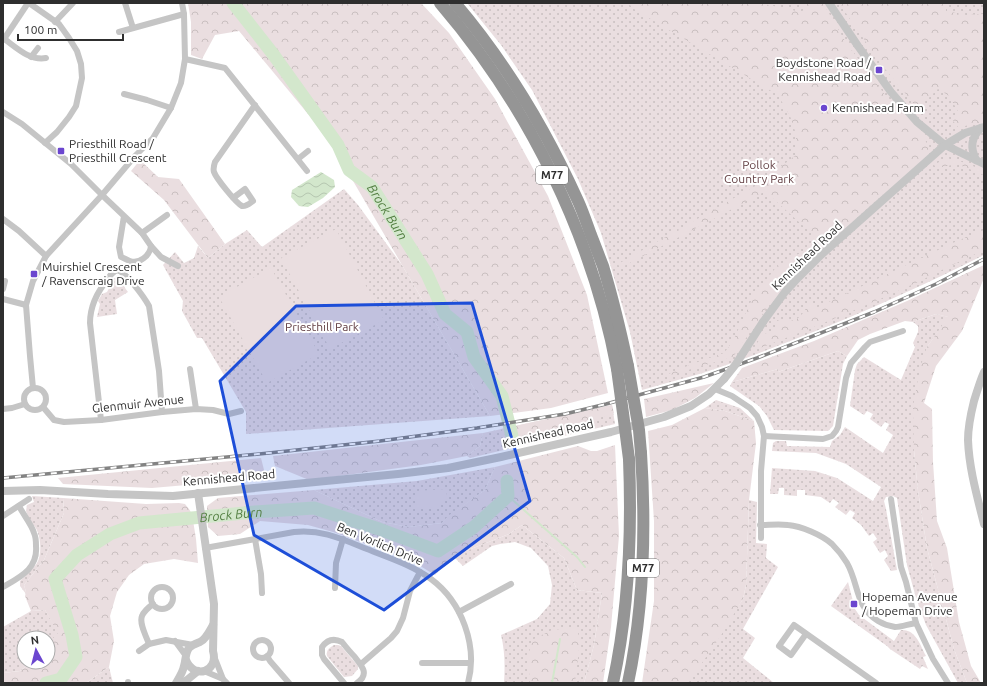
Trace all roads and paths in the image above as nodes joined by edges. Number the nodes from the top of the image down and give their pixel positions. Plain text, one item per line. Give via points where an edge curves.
1 (28, 3) edge
2 (73, 3) edge
3 (125, 3) edge
4 (182, 3) edge
5 (440, 3) edge
6 (456, 3) edge
7 (829, 3) edge
8 (184, 14) junction
9 (55, 22) junction
10 (133, 28) junction
11 (119, 32) dead end
12 (4, 38) edge
13 (38, 48) dead end
14 (31, 57) junction
15 (46, 58) dead end
16 (185, 59) junction
17 (124, 94) dead end
18 (255, 105) junction
19 (171, 108) junction
20 (3, 112) edge
21 (982, 127) edge
22 (45, 143) junction
23 (945, 145) junction
24 (308, 151) dead end
25 (298, 159) junction
26 (976, 160) junction
27 (984, 164) edge
28 (307, 171) dead end
29 (102, 195) junction
30 (233, 198) dead end
31 (167, 215) dead end
32 (124, 216) junction
33 (3, 219) edge
34 (142, 233) junction
35 (152, 246) junction
36 (46, 256) junction
37 (178, 266) dead end
38 (5, 281) dead end
39 (3, 289) edge
40 (3, 299) edge
41 (26, 305) junction
42 (903, 331) dead end
43 (623, 368) junction
44 (190, 369) dead end
45 (984, 372) edge
46 (34, 388) junction
47 (715, 388) junction
48 (25, 404) junction
49 (43, 407) junction
50 (3, 409) edge
51 (196, 409) junction
52 (242, 411) dead end
53 (162, 412) junction
54 (101, 420) junction
55 (764, 436) junction
56 (3, 491) edge
57 (198, 493) junction
58 (29, 499) dead end
59 (891, 499) dead end
60 (19, 506) junction
61 (3, 516) edge
62 (984, 524) edge
63 (760, 525) junction
64 (760, 538) dead end
65 (255, 539) junction
66 (343, 540) junction
67 (205, 548) junction
68 (420, 572) junction
69 (511, 584) dead end
70 (3, 587) edge
71 (335, 588) dead end
72 (262, 592) dead end
73 (153, 604) dead end
74 (459, 612) junction
75 (916, 623) junction
76 (213, 625) junction
77 (806, 634) junction
78 (175, 641) junction
79 (149, 644) junction
80 (196, 644) junction
81 (139, 651) dead end
82 (214, 654) junction
83 (267, 656) dead end
84 (186, 658) junction
85 (422, 663) dead end
86 (470, 663) junction
87 (360, 664) junction
88 (201, 671) junction
89 (225, 681) edge
90 (176, 683) edge
91 (183, 683) edge
92 (289, 683) edge
93 (344, 683) edge
94 (357, 683) edge
95 (468, 683) edge
96 (613, 683) edge
97 (628, 683) edge
98 (876, 683) edge
99 (948, 683) edge

1 - 9 street
1 - 12 street
2 - 9 street
3 - 10 street
4 - 8 street
5 - 43 highway, M77 via 503,87 547,163 588,260
6 - 43 highway, M77 via 508,73 538,121 579,202 607,279 619,324
7 - 23 street via 891,92 917,122
8 - 10 street
8 - 16 street
9 - 22 street via 66,33 77,51 82,78 76,106
10 - 11 street
12 - 14 street
13 - 14 street
14 - 15 street
16 - 18 street via 225,68
16 - 19 street via 181,83
17 - 19 street
18 - 25 street
18 - 30 street via 215,162 217,179
19 - 29 street via 153,138
20 - 22 street
21 - 23 street, Kennishead Road via 965,133
21 - 26 street, Kennishead Road via 973,140 972,147
22 - 29 street via 71,164
23 - 26 street
23 - 47 street, Kennishead Road, bridge via 795,281 763,322 736,364
24 - 25 street
25 - 28 street
26 - 27 street
29 - 32 street
29 - 36 street
31 - 34 street
32 - 34 street
32 - 35 street via 119,247 121,257 131,262 138,261 145,258
33 - 36 street
34 - 35 street
35 - 37 street via 161,257
36 - 41 street via 33,280
38 - 39 street
40 - 41 street
41 - 46 street
42 - 55 street via 870,342 851,363 846,378 839,424 832,436 823,439
43 - 96 highway, M77, bridge via 623,413 630,499 629,573
43 - 97 highway, M77, bridge via 639,430 644,524 637,633
44 - 51 street
45 - 62 street via 970,418 968,439 974,486
46 - 48 street via 25,394
46 - 49 street via 45,394 46,401
47 - 55 street via 750,408 760,422
47 - 57 street, Kennishead Road via 691,406 648,422 597,436 448,468
48 - 49 street via 33,410
48 - 50 street
49 - 54 street, Glenmuir Avenue via 54,420
51 - 52 street, Glenmuir Avenue via 229,414
51 - 53 street, Glenmuir Avenue
53 - 54 street, Glenmuir Avenue
53 - 54 street via 149,306 126,276 117,270 102,285 90,315
55 - 63 street
56 - 57 street, Kennishead Road via 40,490 159,496
57 - 67 street
58 - 60 street
59 - 75 street via 901,567
60 - 61 street
60 - 70 street via 34,532 35,556 32,565 20,578
63 - 64 street
63 - 75 street via 789,525 823,538 832,544 847,562 863,608 871,617 880,623 896,627
65 - 66 street, Ben Vorlich Drive via 316,531
65 - 67 street, Ben Vorlich Drive
65 - 72 street
66 - 68 street, Ben Vorlich Drive
66 - 71 street via 336,563
67 - 76 street via 214,604
68 - 74 street, Ben Vorlich Drive via 441,588
68 - 87 street via 410,591 400,625 391,638
69 - 74 street
73 - 79 street via 141,618
74 - 86 street, Ben Vorlich Drive via 468,636
75 - 99 street
76 - 80 street via 207,636
76 - 82 street
77 - 77 street via 794,625 779,646 791,655
77 - 98 street
78 - 79 street via 166,640
78 - 80 street
78 - 84 street
79 - 81 street
80 - 82 street via 203,643 211,647
80 - 84 street via 188,649
82 - 88 street via 214,661 209,669
82 - 89 street
83 - 92 street
84 - 88 street via 192,669
84 - 90 street
85 - 86 street
86 - 95 street, Ben Vorlich Drive
87 - 93 street via 342,642 333,640 324,644 322,655
87 - 94 street via 364,668 363,675
88 - 89 street
88 - 91 street

